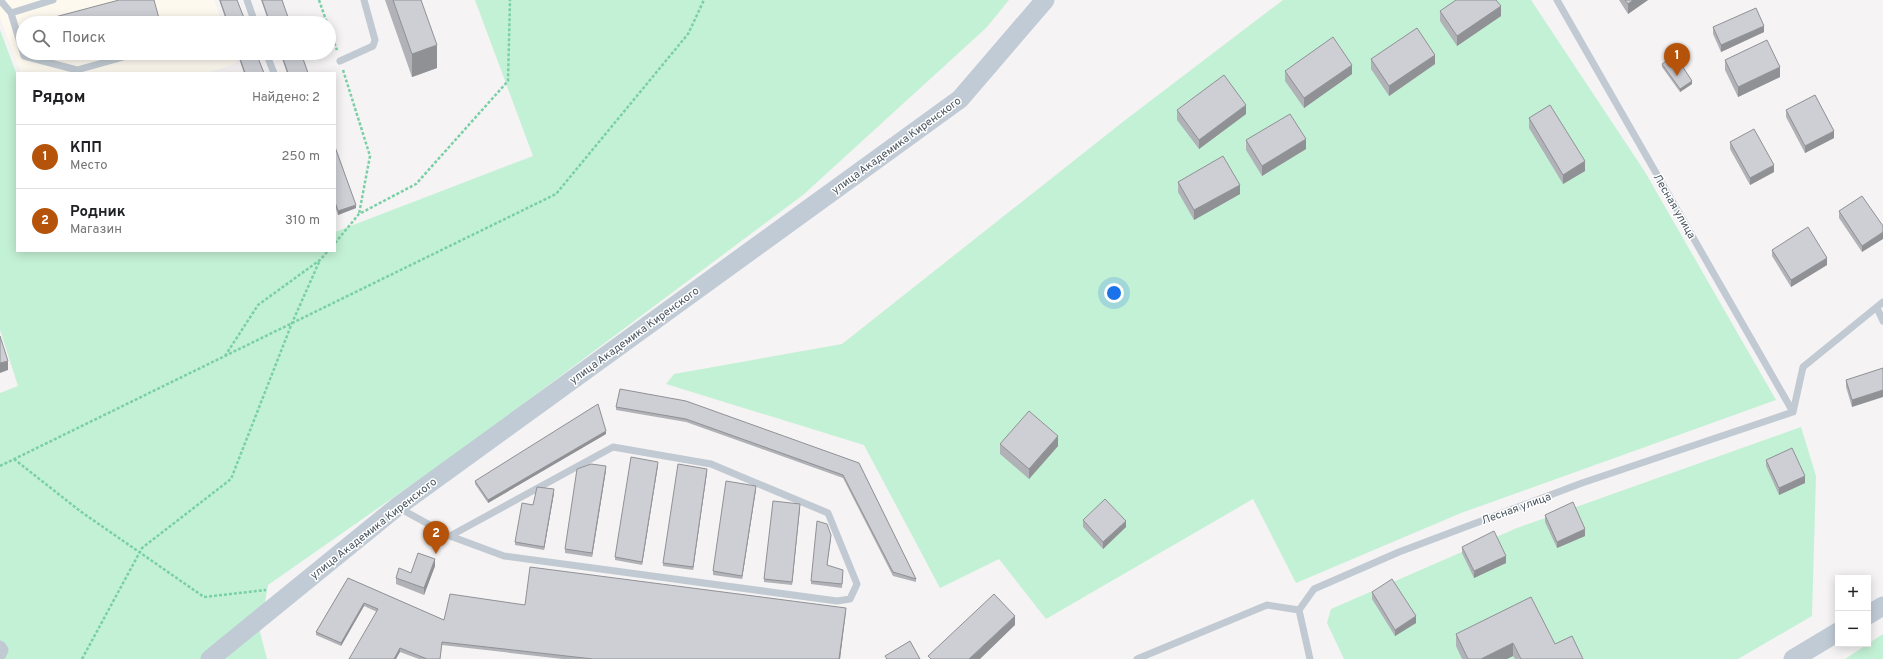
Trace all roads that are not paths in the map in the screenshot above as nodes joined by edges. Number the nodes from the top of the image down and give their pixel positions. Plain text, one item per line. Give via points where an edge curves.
1 (0, 0) edge
2 (53, 0) edge
3 (247, 0) edge
4 (364, 0) edge
5 (1045, 0) edge
6 (1557, 0) edge
7 (11, 13) junction
8 (253, 16) edge
9 (16, 30) edge
10 (39, 60) edge
11 (113, 60) edge
12 (269, 60) edge
13 (340, 61) road end
14 (274, 72) edge
15 (1883, 302) edge
16 (1876, 308) junction
17 (1883, 321) edge
18 (1793, 412) junction
19 (397, 507) junction
20 (450, 536) junction
21 (1883, 606) edge
22 (1299, 610) junction
23 (1871, 613) edge
24 (1835, 634) edge
25 (0, 647) edge
26 (0, 654) edge
27 (210, 659) edge
28 (1137, 659) edge
29 (1310, 659) edge
30 (1793, 659) edge

1 - 7 lane
2 - 7 lane
3 - 8 lane
4 - 13 lane via 375,40 373,46
5 - 19 main road, улица Академика Киренского via 960,99
6 - 18 lane, Лесная улица
7 - 9 lane
10 - 11 lane via 77,70
12 - 14 lane
15 - 16 lane
16 - 17 lane
16 - 18 lane via 1803,367
18 - 22 lane, Лесная улица via 1582,483 1399,552 1314,589
19 - 20 lane
19 - 27 main road, улица Академика Киренского
20 - 20 lane via 504,556 837,601 850,599 857,584 828,513 711,464 613,447
21 - 23 main road
22 - 28 lane via 1267,605
22 - 29 lane
24 - 30 main road
25 - 26 street

